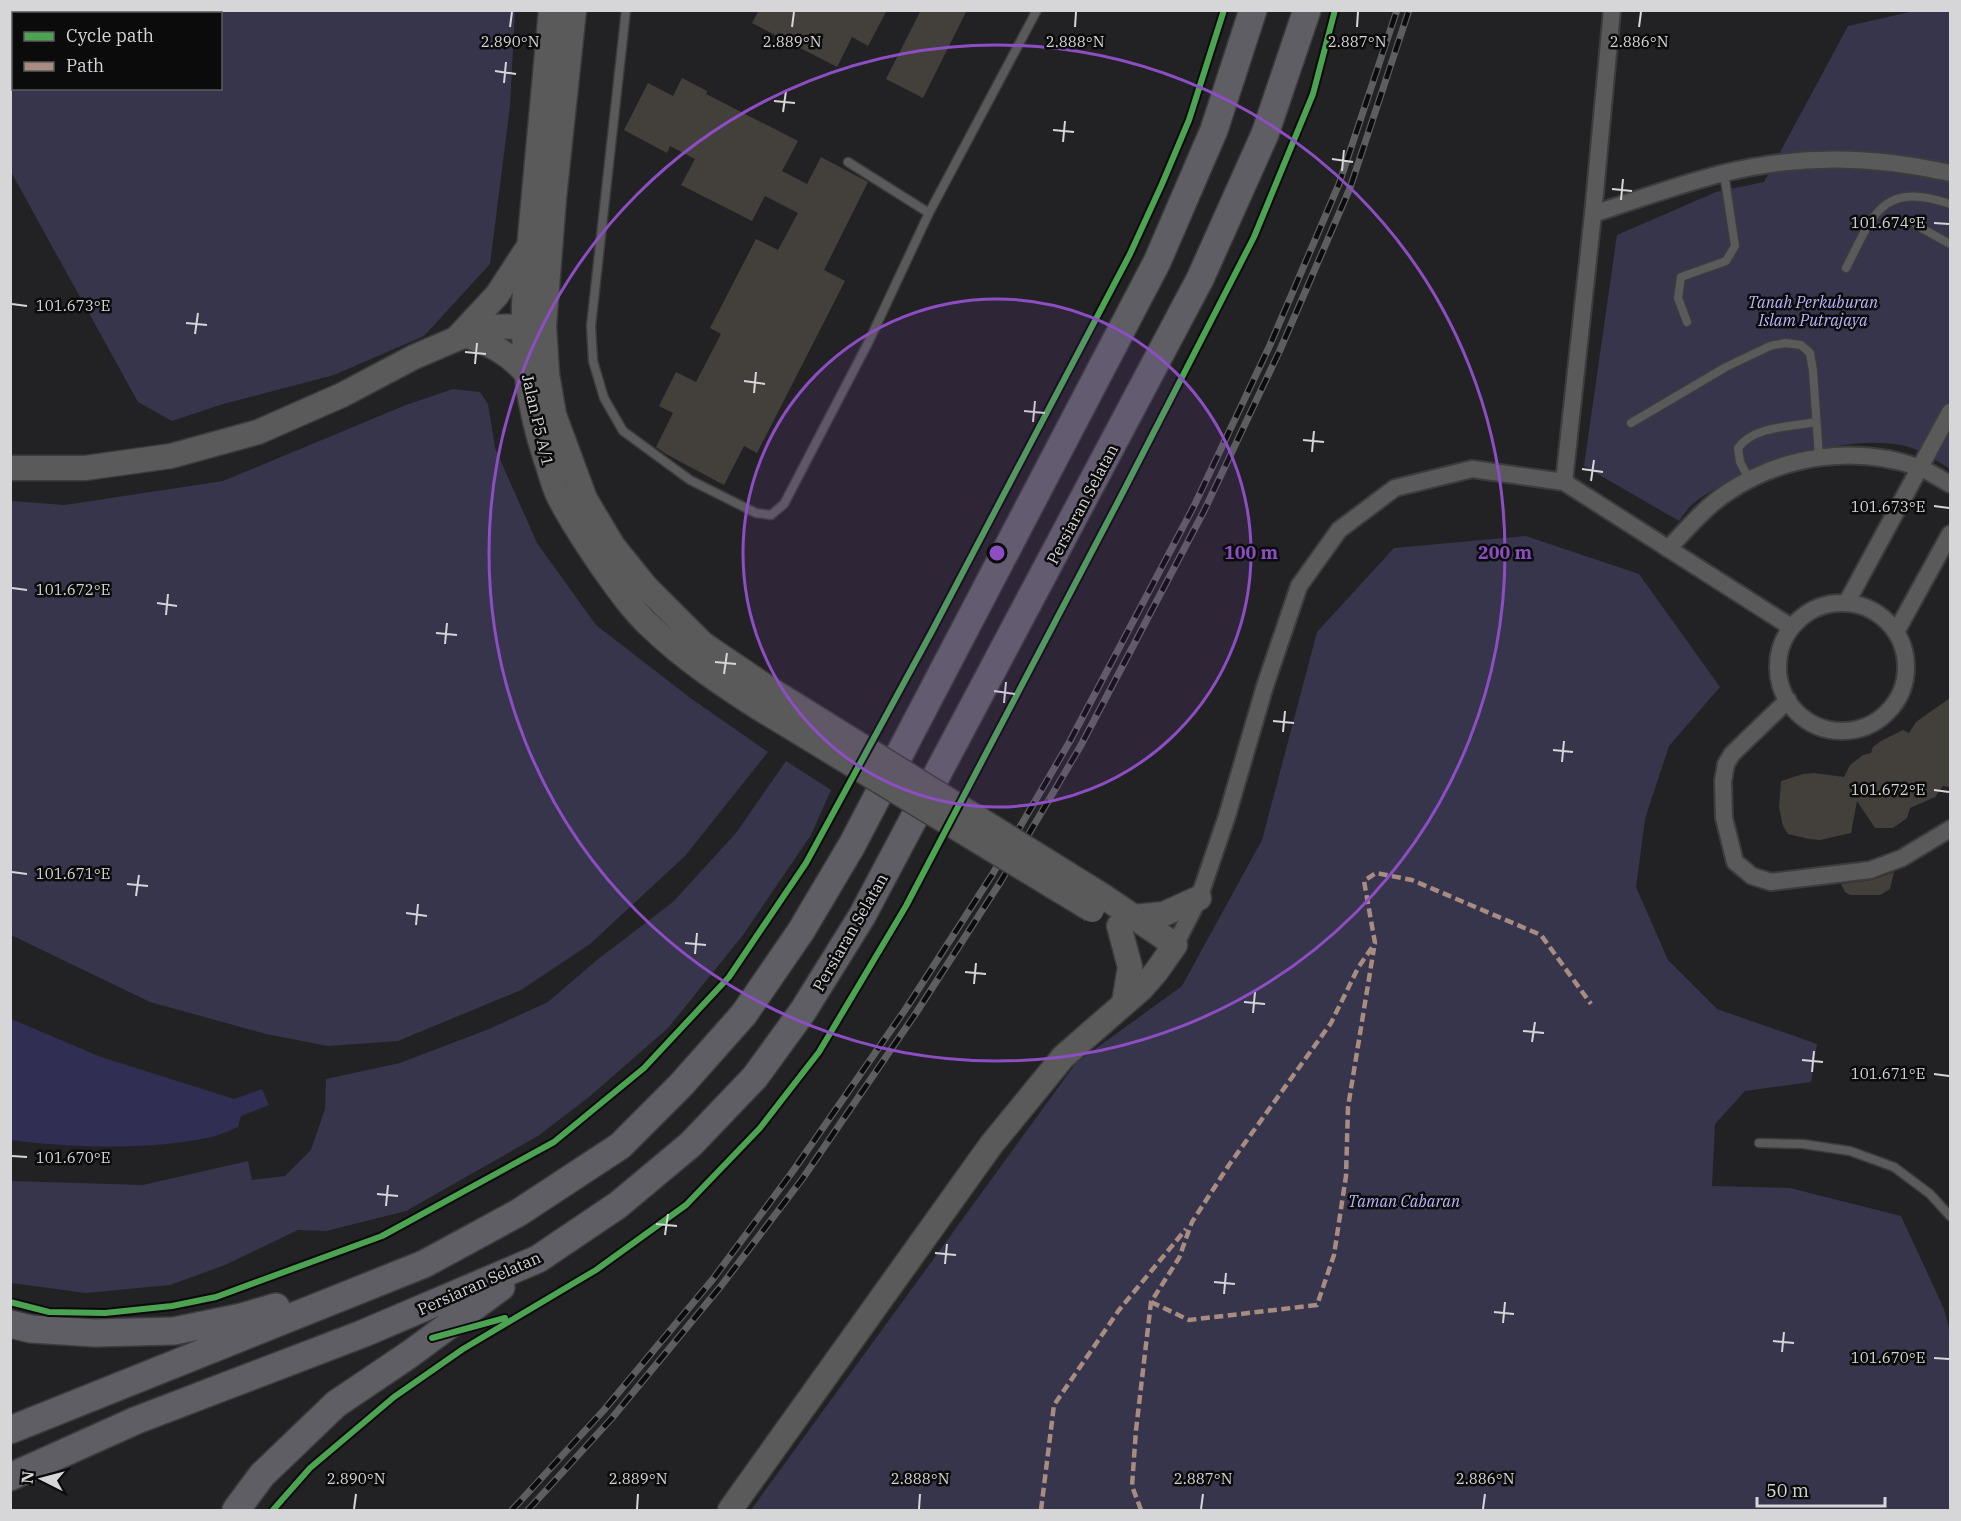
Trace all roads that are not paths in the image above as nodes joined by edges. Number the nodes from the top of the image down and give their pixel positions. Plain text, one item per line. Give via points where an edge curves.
1 (551, 10) edge
2 (574, 10) edge
3 (626, 10) edge
4 (1037, 10) edge
5 (1253, 10) edge
6 (1307, 10) edge
7 (1612, 10) edge
8 (848, 162) dead end
9 (1724, 173) junction
10 (1950, 173) edge
11 (1950, 204) edge
12 (929, 213) junction
13 (1593, 214) junction
14 (1916, 225) dead end
15 (1950, 244) edge
16 (529, 246) junction
17 (1846, 268) dead end
18 (1687, 322) dead end
19 (534, 326) junction
20 (461, 337) junction
21 (526, 373) junction
22 (1950, 412) edge
23 (1815, 422) junction
24 (1630, 423) dead end
25 (1819, 457) junction
26 (10, 468) edge
27 (1920, 468) junction
28 (1749, 479) junction
29 (1564, 482) junction
30 (1950, 484) edge
31 (1950, 534) edge
32 (1668, 549) junction
33 (1847, 602) junction
34 (1791, 627) junction
35 (1896, 632) junction
36 (764, 698) junction
37 (1788, 700) junction
38 (1950, 828) edge
39 (1199, 898) junction
40 (1126, 922) junction
41 (1171, 951) junction
42 (1124, 1003) junction
43 (1760, 1143) dead end
44 (1950, 1216) edge
45 (538, 1259) junction
46 (423, 1263) junction
47 (10, 1324) edge
48 (10, 1430) edge
49 (10, 1478) edge
50 (236, 1510) edge
51 (730, 1510) edge

1 - 16 street, Jalan P5 A/1
2 - 19 street, Jalan P5 A/1 via 554,198
3 - 12 lane via 591,326 593,361 604,398 623,431 690,480 756,513 771,515 784,504 868,343
4 - 12 lane
5 - 46 main road via 1214,130 1157,262 852,845 801,931 744,1014 620,1146 518,1213
6 - 45 main road, Persiaran Selatan via 1265,134 1200,279 862,916 755,1077 691,1144 618,1205
7 - 13 street
8 - 12 lane
9 - 10 street via 1810,159 1896,162
9 - 13 street
9 - 18 lane via 1735,246 1726,261 1681,278 1678,298
11 - 17 lane via 1916,196 1893,199 1874,214
13 - 29 street
14 - 15 lane
16 - 19 street, Jalan P5 A/1
16 - 20 street
19 - 20 street via 491,327
19 - 21 street, Jalan P5 A/1
19 - 36 street, Jalan P5 A/1 via 548,374 554,415 585,499 613,546 646,587
20 - 21 street via 492,345
20 - 26 street via 258,432 171,456 85,468
21 - 36 street, Jalan P5 A/1 via 537,432 557,493 613,583 648,624 707,675
22 - 27 street
23 - 24 lane via 1810,353 1801,345 1785,343 1726,367
23 - 25 lane
23 - 28 lane via 1744,439 1738,448
25 - 27 street via 1854,454 1888,458
25 - 28 street via 1786,464
27 - 30 street
27 - 33 street
28 - 32 street via 1700,515
29 - 32 street
29 - 39 street via 1472,469 1395,488 1339,530 1299,586
31 - 35 street
32 - 34 street
33 - 34 street via 1826,604
33 - 35 street via 1867,607
34 - 37 street via 1781,647 1778,669
35 - 37 street via 1904,651 1902,691 1876,722 1855,730 1833,731 1812,724
36 - 40 street, bridge
37 - 38 street via 1726,764 1723,781 1728,839 1735,862 1752,876 1771,882 1870,870 1902,858
39 - 40 street via 1164,914
39 - 41 street
40 - 41 street
40 - 42 street via 1130,966
41 - 42 street
42 - 51 street via 1063,1057 991,1145
43 - 44 lane via 1850,1151 1894,1167 1930,1194
45 - 49 main road, Persiaran Selatan via 362,1334 138,1420
45 - 50 main road via 336,1404 262,1475
46 - 47 main road via 242,1317 174,1331 95,1333
46 - 48 main road

